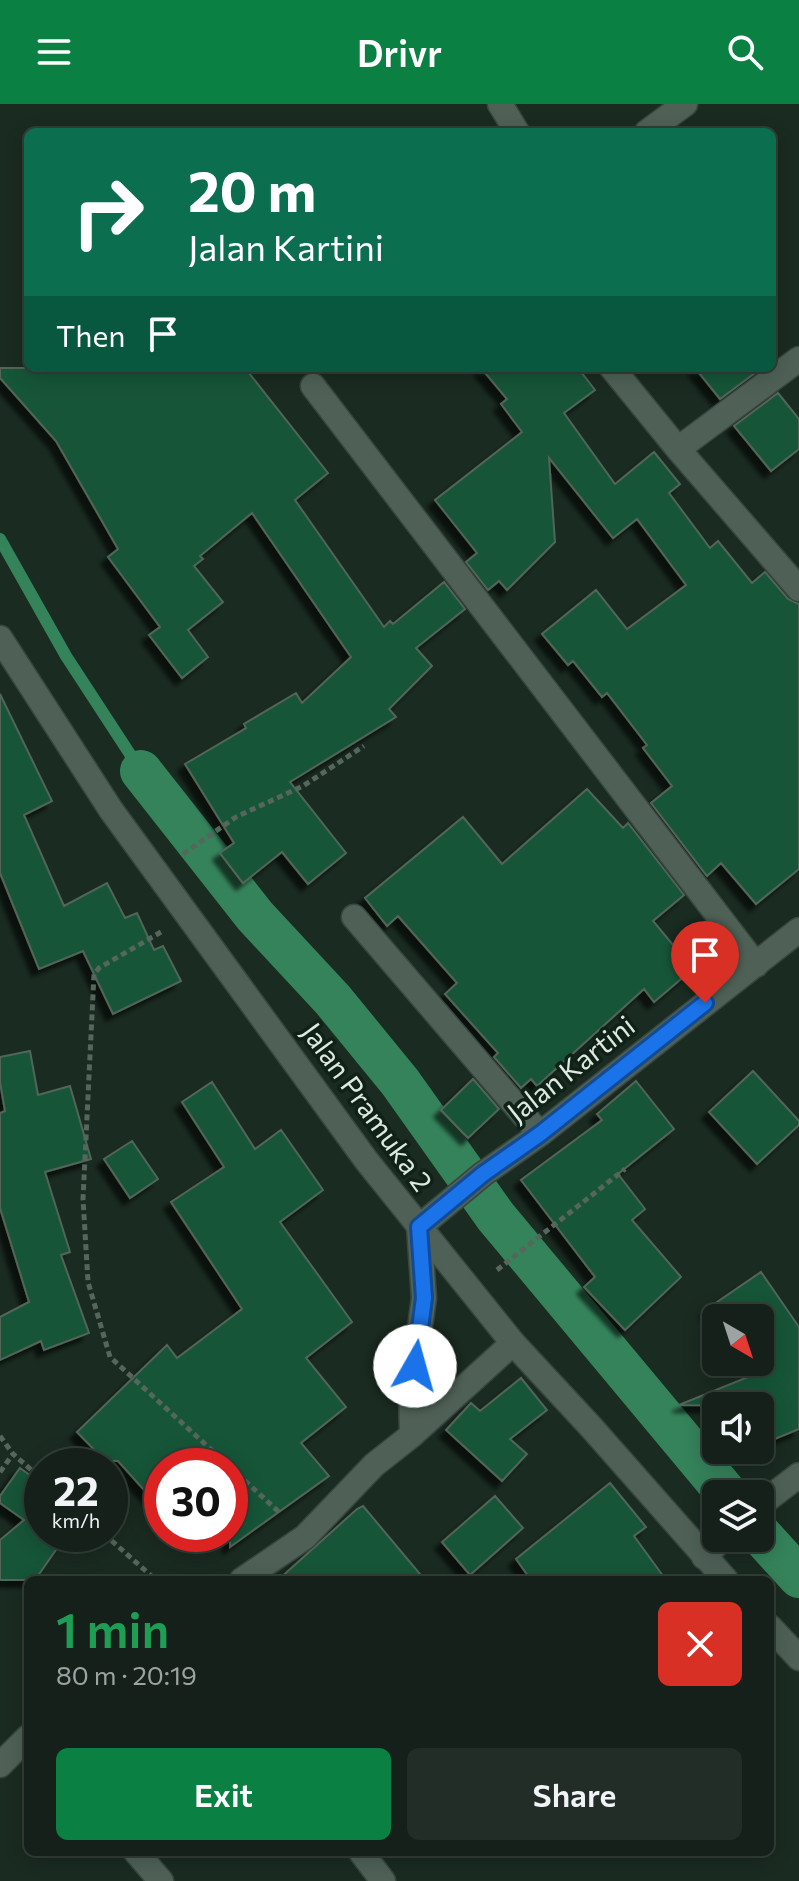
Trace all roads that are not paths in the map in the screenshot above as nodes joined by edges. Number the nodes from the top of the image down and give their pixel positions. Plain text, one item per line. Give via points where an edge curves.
1 (500, 104) edge
2 (685, 104) edge
3 (515, 128) edge
4 (652, 128) edge
5 (799, 359) edge
6 (615, 372) edge
7 (313, 386) dead end
8 (678, 449) junction
9 (799, 589) edge
10 (0, 638) edge
11 (354, 917) dead end
12 (799, 930) edge
13 (756, 965) junction
14 (540, 1134) junction
15 (425, 1222) junction
16 (513, 1343) junction
17 (412, 1435) junction
18 (799, 1475) edge
19 (774, 1494) edge
20 (709, 1552) edge
21 (704, 1557) junction
22 (248, 1576) edge
23 (722, 1576) edge
24 (774, 1631) edge
25 (799, 1658) edge
26 (24, 1741) edge
27 (0, 1765) edge
28 (139, 1856) edge
29 (364, 1856) edge
30 (161, 1881) edge
31 (383, 1881) edge

1 - 3 street
2 - 4 street
5 - 8 street
6 - 8 street
7 - 13 street
8 - 9 street
10 - 15 street, Jalan Pramuka 2 via 187,917 366,1160
11 - 14 street
12 - 13 street, Jalan Kartini
13 - 14 street, Jalan Kartini
14 - 15 street, Jalan Kartini
15 - 16 street, Jalan Pramuka 2
15 - 17 street
16 - 17 street
16 - 21 street, Jalan Pramuka 2
17 - 22 street via 374,1465 305,1537
18 - 19 street
20 - 21 street
21 - 23 street, Jalan Pramuka 2
24 - 25 street
26 - 27 street
28 - 30 street
29 - 31 street

